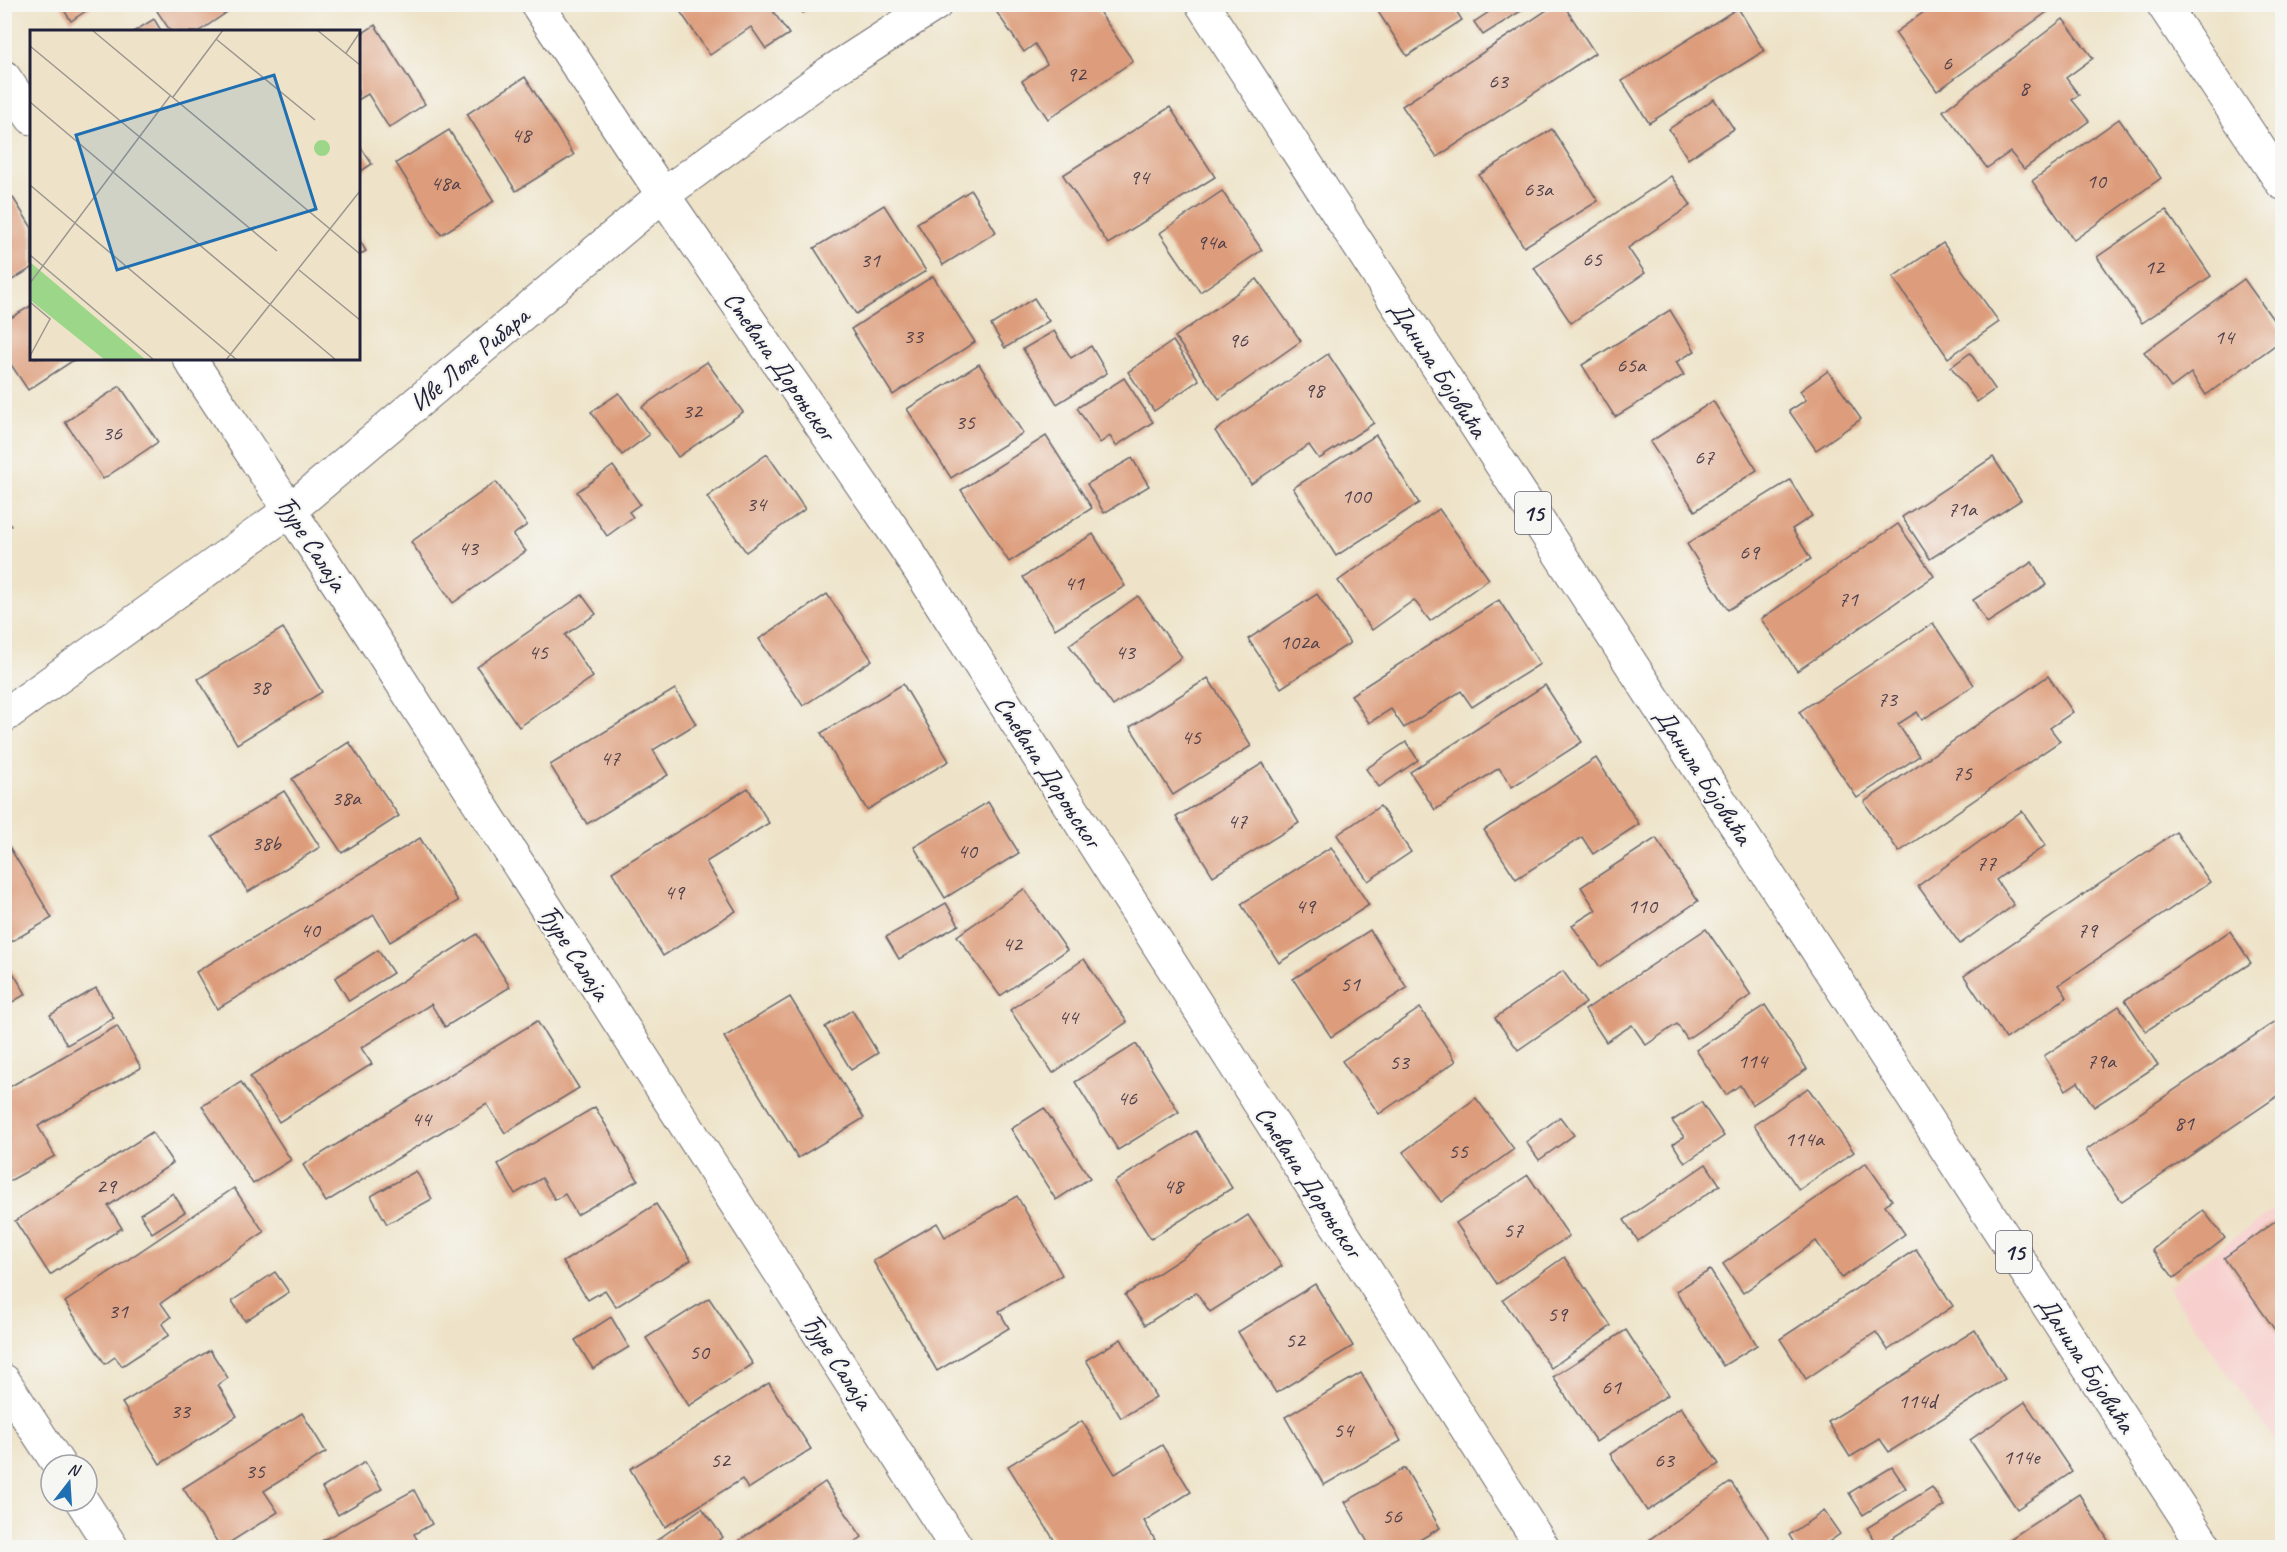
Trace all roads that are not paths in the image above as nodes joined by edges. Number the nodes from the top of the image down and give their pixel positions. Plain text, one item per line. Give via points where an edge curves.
1 (537, 4) edge
2 (936, 4) edge
3 (1202, 4) edge
4 (2163, 4) edge
5 (4, 76) edge
6 (30, 115) edge
7 (2283, 183) edge
8 (663, 195) junction
9 (190, 360) edge
10 (290, 510) junction
11 (4, 717) edge
12 (4, 1381) edge
13 (51, 1453) edge
14 (90, 1513) edge
15 (112, 1548) edge
16 (957, 1548) edge
17 (1543, 1548) edge
18 (2206, 1548) edge

1 - 8 street, Стевана Дороњског
2 - 8 street, Иве Лоле Рибара via 829,73
3 - 18 street, Данила Бојовића / 15
4 - 7 street
5 - 6 street
8 - 10 street, Иве Лоле Рибара
8 - 17 street, Стевана Дороњског via 905,547
9 - 10 street, Ђуре Салаја
10 - 11 street, Иве Лоле Рибара
10 - 16 street, Ђуре Салаја
12 - 13 street
14 - 15 street

